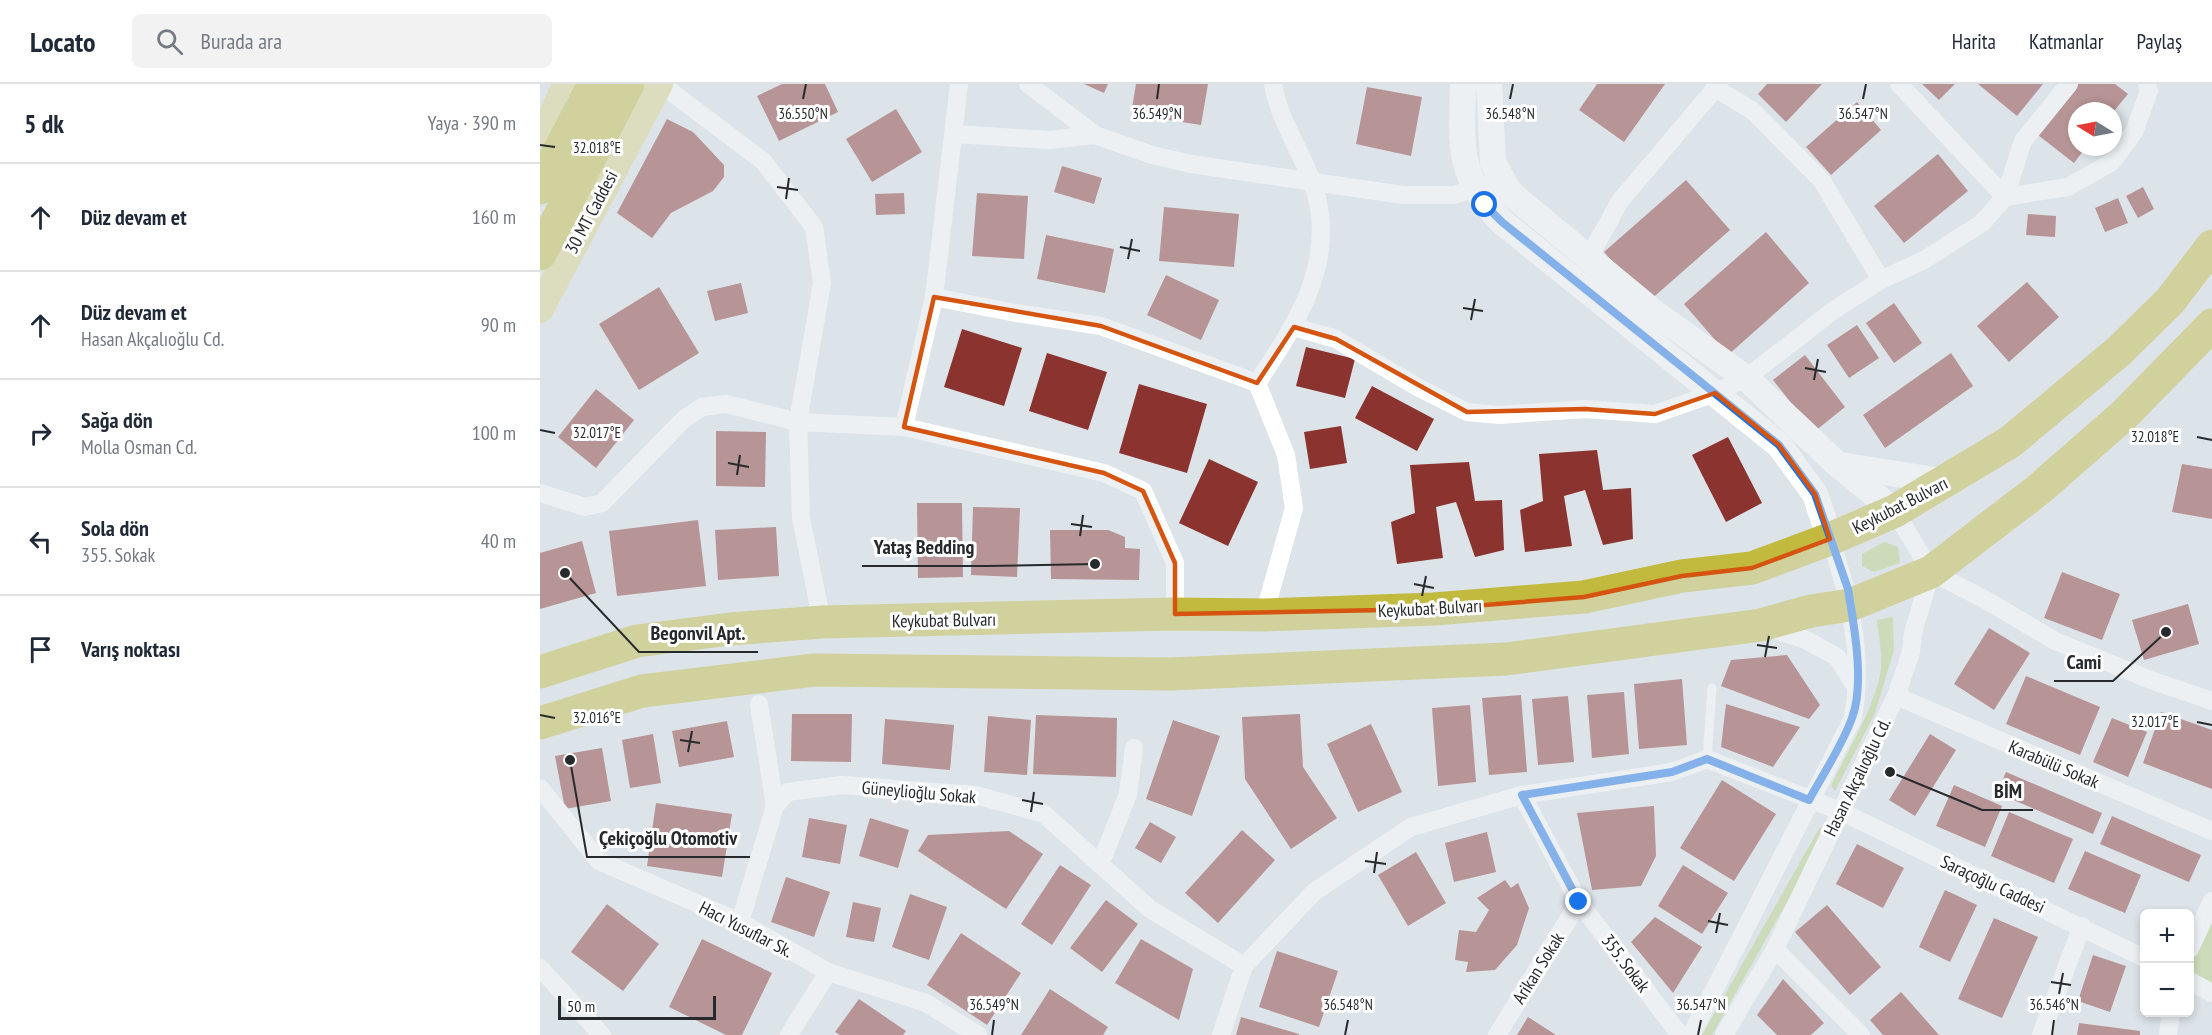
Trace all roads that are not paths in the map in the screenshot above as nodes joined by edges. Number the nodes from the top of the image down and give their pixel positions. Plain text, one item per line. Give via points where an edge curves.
1 (567, 84) edge
2 (594, 84) edge
3 (628, 84) edge
4 (660, 84) edge
5 (959, 84) edge
6 (1028, 84) edge
7 (1273, 84) edge
8 (1463, 84) edge
9 (1489, 84) edge
10 (1899, 84) edge
11 (2069, 84) edge
12 (2147, 84) edge
13 (1717, 86) edge
14 (954, 134) junction
15 (1095, 135) junction
16 (540, 140) edge
17 (1311, 180) junction
18 (1500, 180) junction
19 (540, 188) edge
20 (1474, 189) junction
21 (2005, 197) junction
22 (2212, 246) edge
23 (541, 251) edge
24 (1588, 260) junction
25 (1881, 280) junction
26 (934, 297) junction
27 (540, 309) edge
28 (2212, 325) edge
29 (1294, 327) junction
30 (1746, 378) junction
31 (1257, 383) junction
32 (1715, 393) junction
33 (798, 422) junction
34 (904, 427) junction
35 (1836, 464) junction
36 (1947, 482) junction
37 (540, 493) edge
38 (1895, 511) junction
39 (1830, 539) junction
40 (1931, 572) junction
41 (1850, 605) junction
42 (1175, 614) junction
43 (1264, 615) junction
44 (822, 622) junction
45 (1761, 625) junction
46 (543, 671) edge
47 (1712, 688) dead end
48 (1858, 690) junction
49 (1896, 696) junction
50 (2212, 701) edge
51 (759, 704) dead end
52 (540, 723) edge
53 (1134, 748) dead end
54 (1707, 759) junction
55 (540, 788) edge
56 (1522, 795) junction
57 (1809, 800) junction
58 (775, 807) junction
59 (1840, 812) junction
60 (2212, 831) edge
61 (1100, 865) junction
62 (2212, 901) edge
63 (1579, 902) junction
64 (740, 922) junction
65 (2082, 926) junction
66 (2194, 940) edge
67 (1775, 949) junction
68 (2140, 955) edge
69 (1244, 966) junction
70 (540, 968) edge
71 (828, 972) junction
72 (2194, 983) edge
73 (2212, 993) edge
74 (2170, 1017) edge
75 (602, 1035) edge
76 (789, 1035) edge
77 (978, 1035) edge
78 (1221, 1035) edge
79 (1497, 1035) edge
80 (1680, 1035) edge
81 (1691, 1035) edge
82 (1724, 1035) edge
83 (1861, 1035) edge
84 (2041, 1035) edge
85 (2168, 1035) edge

1 - 16 main road
2 - 19 highway
3 - 23 highway
4 - 27 main road, 30 MT Caddesi
4 - 33 street via 763,161 814,226 822,283
5 - 14 street
6 - 15 street
7 - 17 street via 1276,104
8 - 20 street via 1462,150
9 - 18 street via 1493,163
10 - 21 street
11 - 21 street via 2022,141
12 - 21 street via 2149,91 2134,132 2112,162 2068,187
13 - 24 street via 1620,201
13 - 25 street via 1753,111 1822,181
14 - 15 street via 1049,140
14 - 26 street
15 - 17 street via 1191,164
17 - 20 street via 1403,195 1454,195
17 - 29 street via 1322,228 1321,253 1317,276
18 - 20 street
18 - 24 street
20 - 32 street via 1502,222
21 - 25 street via 1982,223 1924,260
22 - 36 highway, Keykubat Bulvarı via 2170,301 2119,351 2010,442
24 - 30 street
25 - 30 street via 1834,310
26 - 31 street via 1101,326
26 - 34 street
28 - 40 highway via 2125,414 2038,490
29 - 31 street
29 - 32 street via 1336,339 1467,412 1499,415 1585,410 1655,414
30 - 32 street
30 - 35 street
31 - 43 street via 1286,455 1294,508
32 - 39 street via 1779,445 1815,494
33 - 34 street
33 - 37 street via 726,404 702,407 684,419 602,502 585,507
33 - 44 street via 801,518
34 - 42 street via 1104,473 1143,491 1175,563
35 - 36 street
35 - 38 street
36 - 38 highway, Keykubat Bulvarı
38 - 39 highway, Keykubat Bulvarı
38 - 40 street
39 - 41 street, Hasan Akçalıoğlu Cd.
39 - 43 highway, Keykubat Bulvarı via 1752,568 1682,576 1584,597 1434,609
40 - 41 highway
40 - 49 street, Hasan Akçalıoğlu Cd.
40 - 50 street via 1984,598 2055,641
41 - 45 highway
41 - 48 street, Hasan Akçalıoğlu Cd.
42 - 43 highway, Keykubat Bulvarı
42 - 44 highway, Keykubat Bulvarı
44 - 46 highway, Keykubat Bulvarı via 637,641
45 - 48 street via 1806,640 1837,657
45 - 52 highway via 1494,660 1170,674 814,670 642,691
47 - 54 lane
48 - 57 street, Hasan Akçalıoğlu Cd. via 1852,718
49 - 59 street, Hasan Akçalıoğlu Cd.
49 - 60 street, Karabülü Sokak
51 - 58 street
53 - 61 street via 1128,794
54 - 56 street via 1672,772
54 - 57 street, Saraçoğlu Caddesi
55 - 64 street, Hacı Yusuflar Sk. via 599,861
56 - 63 street, 355. Sokak
56 - 69 street via 1411,827 1314,892
57 - 59 street, Saraçoğlu Caddesi
57 - 81 street, Hasan Akçalıoğlu Cd.
58 - 61 street, Güneylioğlu Sokak via 787,792 842,785 976,795 1044,814
58 - 64 street
59 - 65 street, Saraçoğlu Caddesi
59 - 67 street, Hasan Akçalıoğlu Cd.
61 - 69 street, Güneylioğlu Sokak via 1150,909
62 - 66 street
63 - 79 street, Arikan Sokak
63 - 80 street, 355. Sokak
64 - 71 street, Hacı Yusuflar Sk.
65 - 68 street, Saraçoğlu Caddesi
65 - 84 street
67 - 82 street, Hasan Akçalıoğlu Cd.
67 - 83 street
69 - 78 street
70 - 75 street
71 - 76 street
71 - 77 street, Hacı Yusuflar Sk. via 926,1003
72 - 73 street
74 - 85 street

